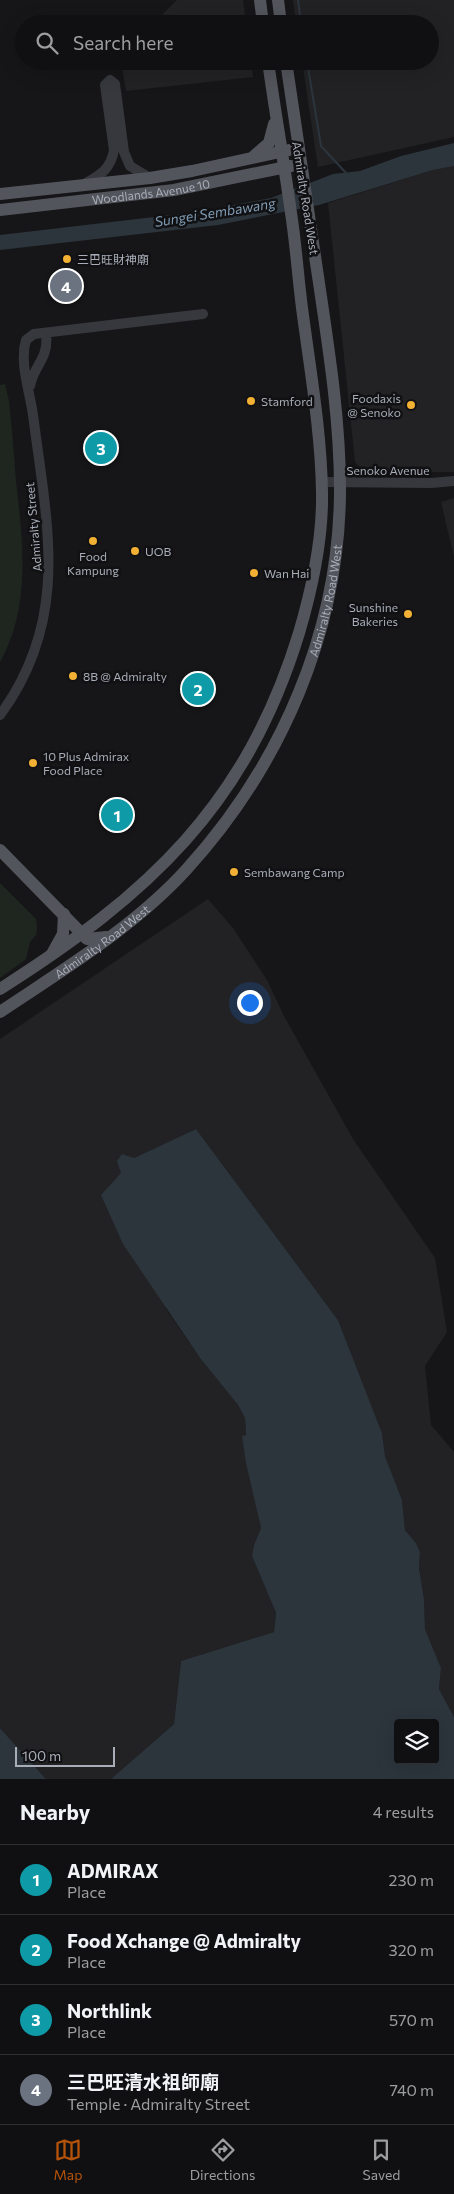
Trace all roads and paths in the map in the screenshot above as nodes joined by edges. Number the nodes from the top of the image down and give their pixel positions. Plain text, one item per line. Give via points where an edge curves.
1 (260, 0) edge
2 (278, 0) edge
3 (262, 15) edge
4 (280, 15) edge
5 (269, 70) edge
6 (287, 70) edge
7 (275, 114) junction
8 (298, 149) junction
9 (281, 152) junction
10 (253, 158) junction
11 (301, 165) junction
12 (284, 167) junction
13 (150, 178) junction
14 (83, 185) junction
15 (0, 194) edge
16 (0, 210) edge
17 (203, 314) dead end
18 (46, 333) junction
19 (30, 387) junction
20 (454, 480) edge
21 (321, 482) junction
22 (340, 483) junction
23 (0, 715) edge
24 (0, 850) edge
25 (64, 914) junction
26 (82, 934) junction
27 (109, 937) junction
28 (51, 956) junction
29 (0, 989) edge
30 (0, 1012) edge

1 - 3 main road
2 - 4 main road
5 - 7 main road, Admiralty Road West
6 - 8 main road, Admiralty Road West
7 - 9 main road, Admiralty Road West
7 - 10 main road via 269,142
8 - 9 main road, Woodlands Avenue 10
8 - 11 main road, Admiralty Road West
9 - 10 main road, Woodlands Avenue 10
9 - 12 main road, Admiralty Road West
10 - 13 main road, Woodlands Avenue 10
11 - 12 main road, Woodlands Avenue 10
11 - 22 main road, Admiralty Road West via 331,368
12 - 16 main road, Woodlands Avenue 10 via 174,190
12 - 21 main road, Admiralty Road West via 318,424
13 - 14 main road, Woodlands Avenue 10
13 - 14 street via 130,166 124,152 114,84 110,80 105,85 114,150 112,160 101,174
14 - 15 main road, Woodlands Avenue 10
17 - 18 street, Admiralty Street
18 - 19 street, Admiralty Street via 46,352 32,375
18 - 19 street, Admiralty Street via 30,335 26,340 24,350
19 - 23 street, Admiralty Street via 50,576 44,617 32,658 14,696
20 - 22 street, Senoko Avenue
21 - 22 street, Senoko Avenue
21 - 26 main road, Admiralty Road West via 315,564 302,624 283,680 252,749 213,808 170,859 133,894
22 - 27 main road, Admiralty Road West via 336,546 327,604 311,659 285,727 243,800 220,830 185,871
24 - 25 main road
25 - 26 main road
25 - 28 main road via 63,934
26 - 27 main road via 92,940
26 - 28 main road, Admiralty Road West
27 - 30 main road, Admiralty Road West
28 - 29 main road, Admiralty Road West

